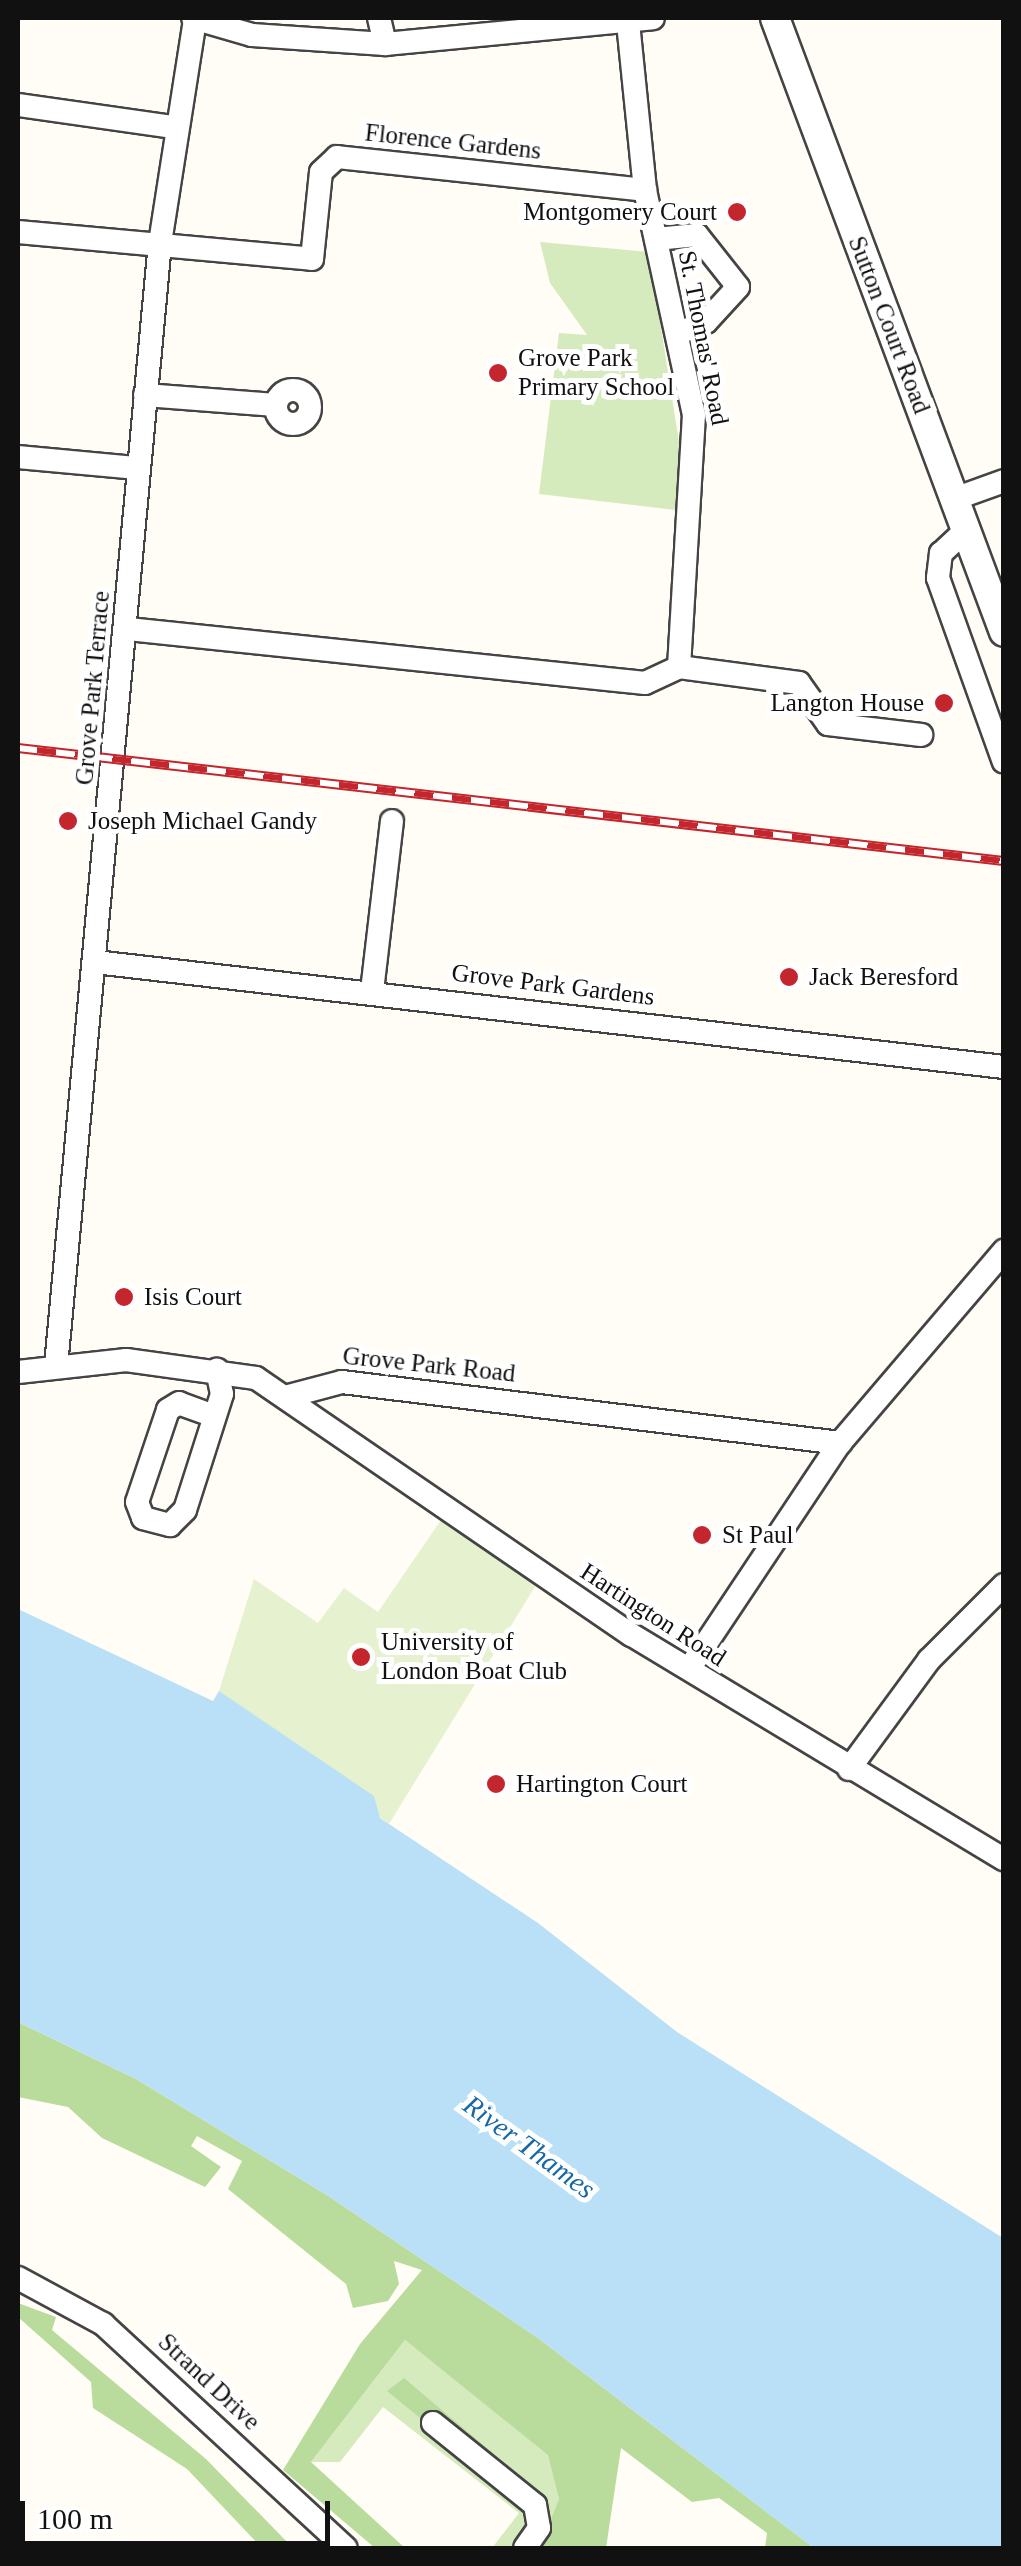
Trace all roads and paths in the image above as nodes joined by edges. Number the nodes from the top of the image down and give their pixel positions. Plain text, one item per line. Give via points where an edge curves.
1 (194, 18) edge
2 (378, 18) edge
3 (775, 18) edge
4 (637, 19) edge
5 (385, 44) junction
6 (18, 105) edge
7 (173, 127) junction
8 (645, 190) junction
9 (18, 232) edge
10 (656, 239) junction
11 (160, 243) junction
12 (676, 334) junction
13 (144, 394) junction
14 (276, 405) dead end
15 (18, 456) edge
16 (137, 468) junction
17 (1004, 481) edge
18 (954, 500) junction
19 (965, 531) junction
20 (128, 629) junction
21 (1004, 632) edge
22 (679, 666) junction
23 (920, 735) dead end
24 (1004, 762) edge
25 (392, 821) dead end
26 (95, 962) junction
27 (372, 991) junction
28 (1004, 1067) edge
29 (1004, 1250) edge
30 (56, 1366) junction
31 (217, 1370) junction
32 (18, 1372) edge
33 (289, 1396) junction
34 (214, 1416) junction
35 (840, 1443) junction
36 (1004, 1586) edge
37 (692, 1666) junction
38 (850, 1769) junction
39 (1004, 1859) edge
40 (18, 2278) edge
41 (433, 2423) dead end
42 (346, 2548) edge
43 (525, 2548) edge

1 - 5 street via 252,35
1 - 7 street, Grove Park Terrace
2 - 5 street
3 - 18 street, Sutton Court Road
4 - 5 street
4 - 8 street, St. Thomas' Road
6 - 7 street
7 - 11 street, Grove Park Terrace
8 - 10 street, St. Thomas' Road
8 - 11 street, Florence Gardens via 337,158 321,172 312,259
9 - 11 street
10 - 12 street, St. Thomas' Road
10 - 12 street via 698,235 738,287 706,322
11 - 13 street, Grove Park Terrace
12 - 22 street, St. Thomas' Road via 694,414
13 - 14 street
13 - 16 street, Grove Park Terrace
15 - 16 street
16 - 20 street, Grove Park Terrace
17 - 18 street
18 - 19 street, Sutton Court Road
19 - 21 street, Sutton Court Road
19 - 24 street via 941,553 944,595
20 - 22 street via 645,684
20 - 26 street, Grove Park Terrace
22 - 23 street via 799,682 828,724
25 - 27 street
26 - 27 street, Grove Park Gardens
26 - 30 street, Grove Park Terrace
27 - 28 street, Grove Park Gardens
29 - 35 street
30 - 31 street
30 - 32 street
31 - 33 street
31 - 34 street
33 - 35 street, Grove Park Road via 342,1382
33 - 37 street, Hartington Road via 346,1447
34 - 34 street via 186,1510 170,1525 143,1518 137,1502 168,1410 179,1403
35 - 37 street
36 - 38 street via 922,1668
37 - 38 street, Hartington Road
38 - 39 street, Hartington Road
40 - 42 street, Strand Drive via 102,2324
41 - 43 street via 536,2506 540,2528

